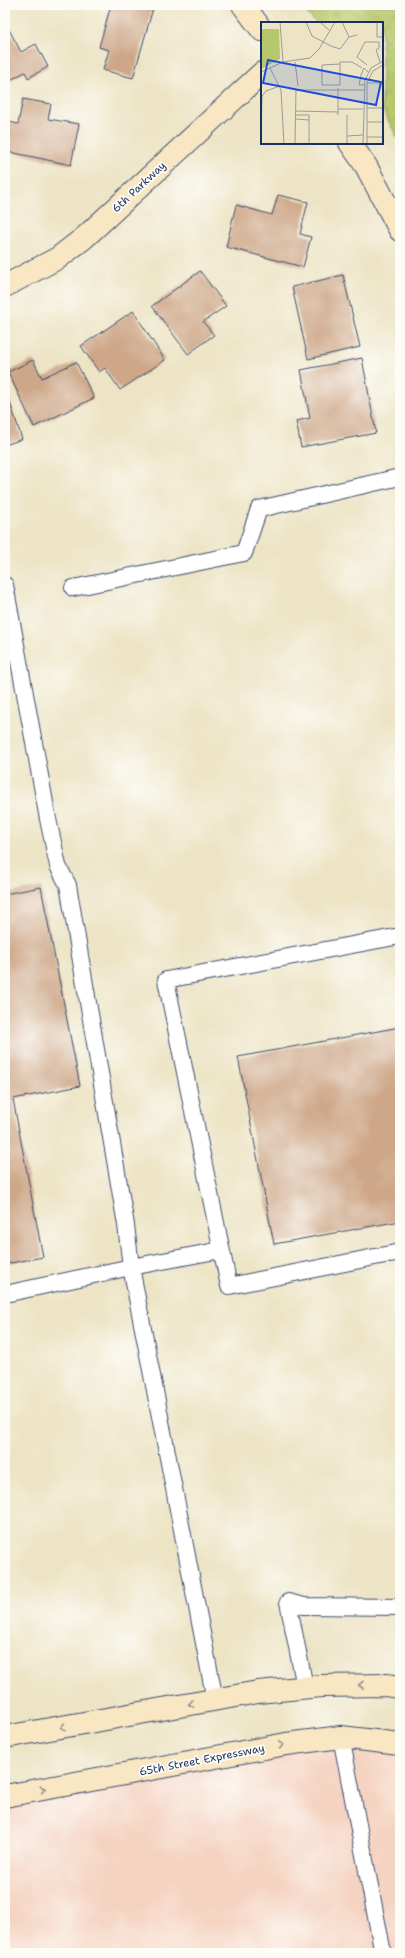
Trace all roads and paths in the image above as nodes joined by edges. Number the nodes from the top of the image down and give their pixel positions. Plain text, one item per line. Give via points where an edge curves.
1 (243, 5) edge
2 (261, 29) edge
3 (261, 74) edge
4 (351, 144) edge
5 (400, 230) edge
6 (5, 286) edge
7 (400, 477) edge
8 (5, 585) edge
9 (73, 588) dead end
10 (400, 936) edge
11 (220, 1250) junction
12 (400, 1252) edge
13 (131, 1267) junction
14 (5, 1294) edge
15 (400, 1606) edge
16 (305, 1687) junction
17 (400, 1687) edge
18 (215, 1700) junction
19 (5, 1737) edge
20 (341, 1737) junction
21 (400, 1744) edge
22 (5, 1796) edge
23 (383, 1953) edge

1 - 2 main road
3 - 6 main road, 6th Parkway via 84,238 58,258
4 - 5 main road via 366,166
7 - 9 lane via 259,509 244,553
8 - 13 lane via 49,825 58,866 68,885
10 - 11 lane via 166,980
11 - 12 lane via 229,1286
11 - 13 lane
13 - 14 lane
13 - 18 lane
15 - 16 lane via 304,1606 288,1602
17 -> 16 main road
16 - 18 main road
18 -> 19 main road
20 - 21 main road, 65th Street Expressway
22 -> 20 main road, 65th Street Expressway via 286,1744
20 - 23 lane

